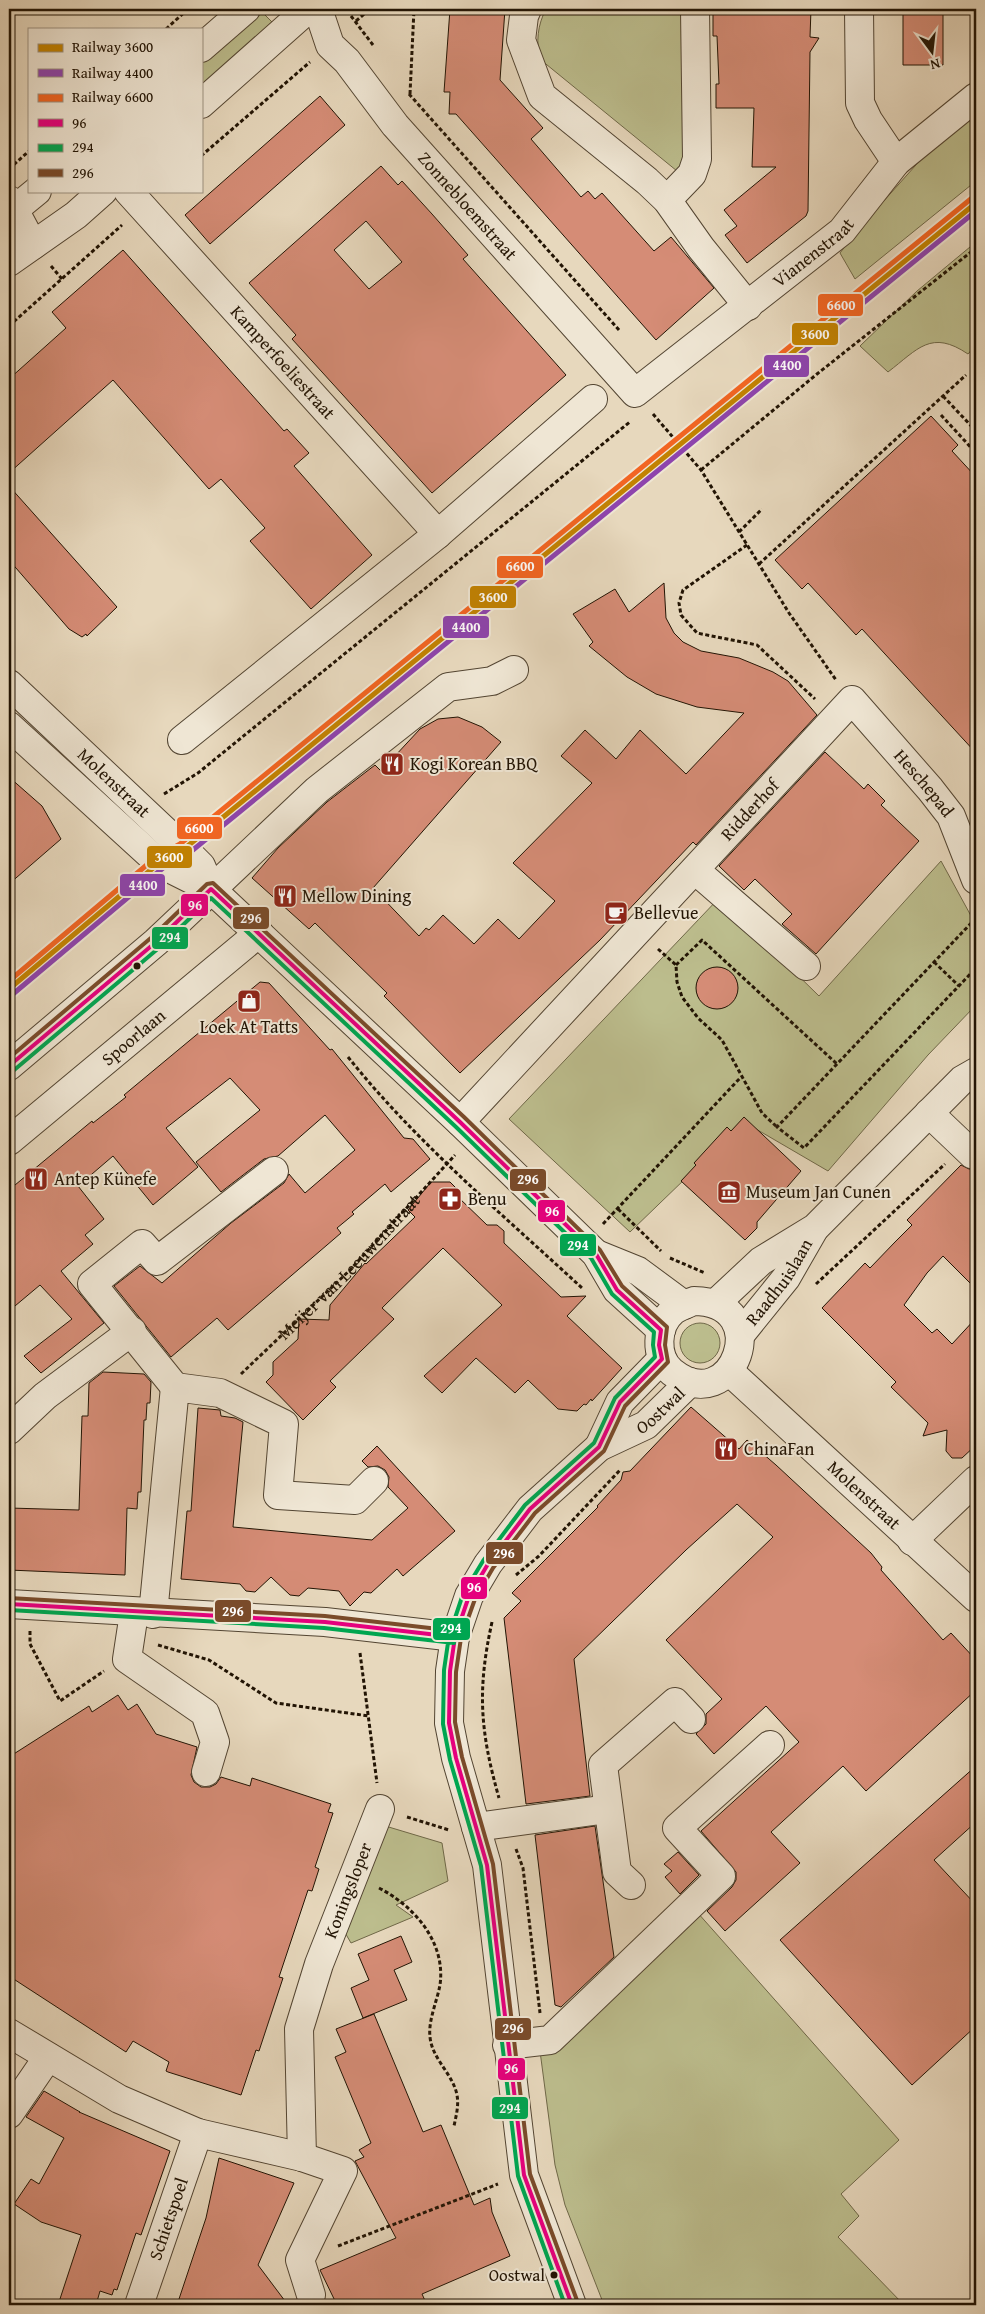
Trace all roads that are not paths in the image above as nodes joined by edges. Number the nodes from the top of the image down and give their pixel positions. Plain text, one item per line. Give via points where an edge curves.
1 (246, 9) edge
2 (308, 9) edge
3 (318, 9) edge
4 (527, 9) edge
5 (695, 9) edge
6 (858, 9) edge
7 (202, 47) edge
8 (976, 97) edge
9 (202, 103) edge
10 (896, 162) junction
11 (35, 192) edge
12 (102, 192) edge
13 (135, 199) edge
14 (667, 200) junction
15 (11, 208) edge
16 (33, 245) junction
17 (9, 262) edge
18 (748, 306) junction
19 (593, 399) dead end
20 (641, 400) joint
21 (438, 534) junction
22 (514, 670) dead end
23 (9, 684) edge
24 (844, 709) joint
25 (9, 726) edge
26 (182, 740) dead end
27 (695, 870) junction
28 (976, 880) edge
29 (211, 889) junction
30 (259, 934) junction
31 (806, 966) dead end
32 (976, 1054) edge
33 (9, 1066) edge
34 (969, 1076) edge
35 (929, 1113) junction
36 (467, 1128) junction
37 (9, 1141) edge
38 (968, 1150) road end
39 (274, 1171) dead end
40 (815, 1228) junction
41 (596, 1254) junction
42 (715, 1304) junction
43 (684, 1305) junction
44 (660, 1330) junction
45 (132, 1331) junction
46 (740, 1335) junction
47 (662, 1359) junction
48 (730, 1372) junction
49 (690, 1382) junction
50 (175, 1387) junction
51 (9, 1430) edge
52 (599, 1447) junction
53 (374, 1480) dead end
54 (976, 1480) edge
55 (912, 1541) junction
56 (976, 1598) edge
57 (20, 1605) edge
58 (136, 1631) junction
59 (455, 1637) junction
60 (690, 1718) dead end
61 (770, 1745) dead end
62 (206, 1772) dead end
63 (380, 1809) road end
64 (608, 1809) junction
65 (476, 1827) junction
66 (631, 1885) dead end
67 (9, 2033) edge
68 (507, 2045) junction
69 (48, 2057) junction
70 (9, 2114) edge
71 (198, 2133) junction
72 (302, 2157) junction
73 (311, 2295) dead end
74 (138, 2305) edge
75 (572, 2305) edge

1 - 7 street
2 - 9 street
3 - 20 street, Zonnebloemstraat via 330,45 348,61 395,125
4 - 14 street via 521,40 542,96
5 - 14 street via 697,159 692,174
6 - 10 street via 860,103
8 - 10 street, Vianenstraat
10 - 18 street, Vianenstraat via 842,231
11 - 15 street
12 - 16 street
13 - 21 street, Kamperfoeliestraat
14 - 18 street
15 - 16 street
16 - 17 street
18 - 20 street, Vianenstraat
19 - 21 street
21 - 26 street
22 - 29 street via 492,681 448,687 317,790
23 - 29 street, Molenstraat via 200,866
24 - 27 street, Ridderhof
24 - 28 street, Heschepad via 930,788 951,816
25 - 29 street, Molenstraat via 159,863
27 - 31 street
27 - 36 street, Ridderhof
29 - 30 street, Molenstraat
29 - 33 street via 156,942
30 - 36 street, Molenstraat
30 - 37 street, Spoorlaan
32 - 34 street, Raadhuislaan
34 - 35 street, Raadhuislaan
35 - 38 street
35 - 40 street, Raadhuislaan
36 - 41 street, Molenstraat
39 - 45 street via 157,1261 142,1244 92,1284
40 - 42 street, Raadhuislaan via 761,1261
40 - 46 street, Raadhuislaan via 786,1278
41 - 43 street, Molenstraat via 638,1271
41 - 44 street, Molenstraat via 617,1290
42 - 43 street via 694,1302
42 - 46 street via 731,1317
43 - 44 street via 670,1315
44 - 47 street
45 - 50 street
45 - 51 street via 45,1396
46 - 48 street via 738,1355
47 - 49 street via 669,1369
47 - 52 street, Oostwal via 620,1402
48 - 49 street via 712,1381
48 - 55 street, Molenstraat
49 - 52 street, Oostwal via 646,1425
50 - 53 street via 220,1393 284,1424 278,1494 355,1500
50 - 58 street
52 - 59 street, Oostwal via 530,1509 488,1564 469,1596
54 - 55 street
55 - 56 street, Molenstraat
57 - 58 street
58 - 59 street via 356,1624
58 - 62 street via 205,1713 215,1742
59 - 65 street, Oostwal via 448,1697 449,1722
60 - 64 street via 675,1702 603,1765
61 - 68 street via 677,1828 721,1876 550,2040
63 - 72 street, Koningsloper via 319,1964 299,2029
64 - 65 street
64 - 66 street via 617,1872
65 - 68 street, Oostwal via 487,1865
67 - 69 street
68 - 75 street, Oostwal via 524,2174
69 - 70 street
69 - 71 street via 119,2099
71 - 72 street
71 - 74 street, Schietspoel
72 - 73 street via 343,2171 300,2260

